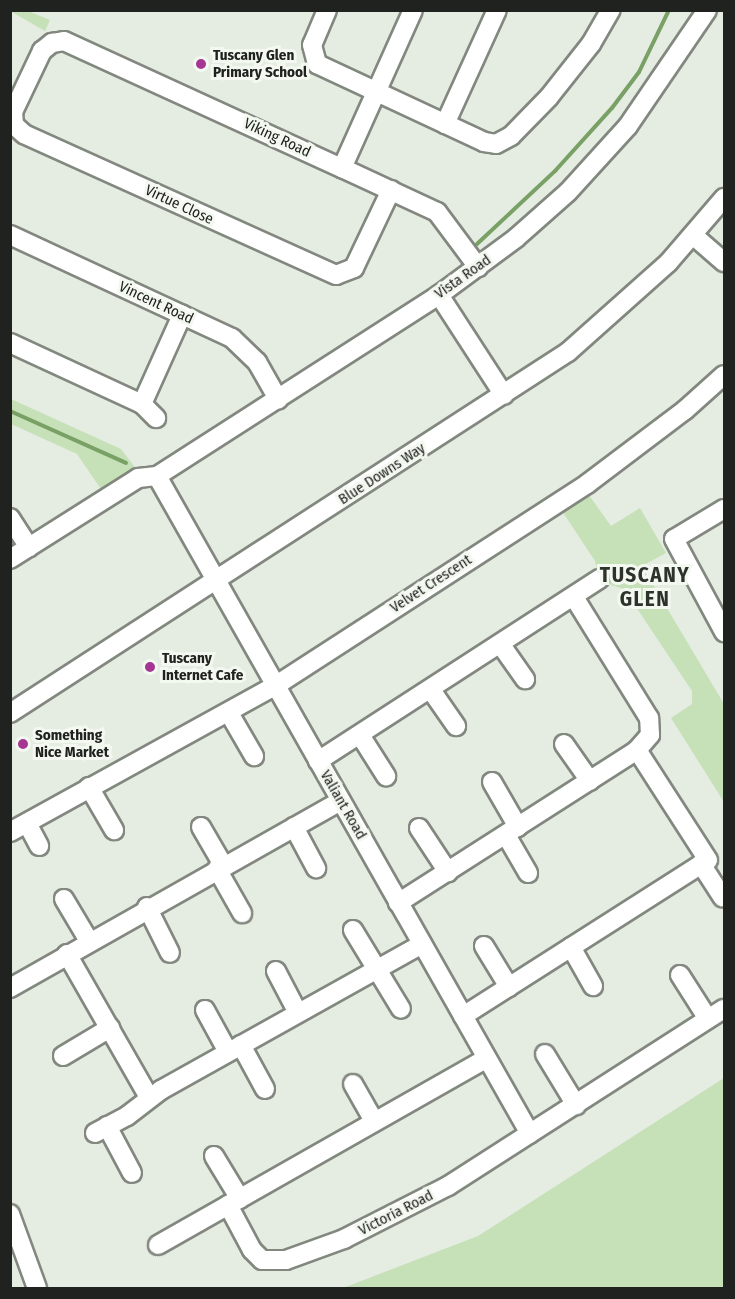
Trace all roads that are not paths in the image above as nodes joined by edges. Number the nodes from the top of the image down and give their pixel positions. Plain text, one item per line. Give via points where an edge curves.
1 (327, 10) edge
2 (413, 10) edge
3 (497, 10) edge
4 (610, 10) edge
5 (707, 10) edge
6 (52, 43) joint
7 (376, 92) junction
8 (445, 124) junction
9 (342, 168) junction
10 (391, 190) junction
11 (724, 198) edge
12 (10, 236) edge
13 (694, 236) junction
14 (724, 262) edge
15 (478, 267) junction
16 (439, 295) junction
17 (182, 315) junction
18 (10, 343) edge
19 (724, 375) edge
20 (504, 395) junction
21 (278, 399) junction
22 (142, 404) junction
23 (156, 418) dead end
24 (157, 476) junction
25 (724, 510) edge
26 (10, 518) edge
27 (29, 547) junction
28 (10, 559) edge
29 (599, 579) dead end
30 (215, 582) junction
31 (574, 597) junction
32 (724, 632) edge
33 (501, 645) junction
34 (525, 680) dead end
35 (275, 686) junction
36 (431, 690) junction
37 (10, 713) edge
38 (229, 713) junction
39 (456, 726) dead end
40 (360, 735) junction
41 (564, 744) dead end
42 (638, 750) junction
43 (254, 756) dead end
44 (318, 761) junction
45 (386, 776) dead end
46 (590, 780) junction
47 (492, 782) dead end
48 (89, 787) junction
49 (340, 801) junction
50 (19, 827) edge
51 (201, 827) dead end
52 (294, 827) junction
53 (419, 828) dead end
54 (114, 830) dead end
55 (512, 831) junction
56 (39, 846) dead end
57 (701, 864) junction
58 (220, 867) junction
59 (316, 868) dead end
60 (448, 872) junction
61 (528, 873) dead end
62 (723, 898) dead end
63 (64, 899) dead end
64 (398, 903) junction
65 (147, 908) junction
66 (242, 913) dead end
67 (353, 930) dead end
68 (89, 941) junction
69 (422, 945) junction
70 (483, 946) dead end
71 (571, 947) junction
72 (170, 953) dead end
73 (67, 954) junction
74 (276, 971) dead end
75 (377, 971) junction
76 (680, 975) dead end
77 (13, 979) edge
78 (593, 986) dead end
79 (508, 987) junction
80 (401, 1009) dead end
81 (724, 1009) edge
82 (205, 1010) dead end
83 (298, 1013) junction
84 (463, 1016) junction
85 (708, 1019) junction
86 (110, 1028) junction
87 (234, 1048) junction
88 (545, 1054) dead end
89 (63, 1056) dead end
90 (486, 1059) junction
91 (353, 1084) dead end
92 (266, 1089) dead end
93 (149, 1097) junction
94 (576, 1105) junction
95 (374, 1121) junction
96 (530, 1134) junction
97 (214, 1156) dead end
98 (132, 1173) dead end
99 (234, 1202) junction
100 (10, 1214) edge
101 (158, 1245) dead end
102 (37, 1288) edge

1 - 7 street via 312,45 314,59 321,67
2 - 7 street
3 - 8 street
4 - 8 street via 567,76 507,140 490,144
5 - 15 street, Vista Road via 655,92 608,150 547,212
6 - 9 street, Viking Road via 64,41
6 - 10 street, Virtue Close via 42,51 13,112 14,125 20,131 330,273 341,275 354,268
7 - 8 street
7 - 9 street
9 - 10 street, Viking Road
10 - 15 street, Viking Road via 441,215
11 - 13 street, Blue Downs Way
12 - 17 street, Vincent Road
13 - 14 street
13 - 20 street, Blue Downs Way via 568,352
15 - 16 street, Vista Road
16 - 20 street
16 - 21 street, Vista Road
17 - 21 street, Vincent Road via 232,338 248,350
17 - 22 street
18 - 22 street
19 - 35 street, Velvet Crescent via 686,410 587,484
20 - 30 street, Blue Downs Way
21 - 24 street, Vista Road
22 - 23 street
24 - 27 street, Vista Road via 138,478
24 - 30 street, Valiant Road
25 - 32 street via 674,539
26 - 27 street
27 - 28 street, Vista Road
29 - 31 street
30 - 35 street, Valiant Road
30 - 37 street, Blue Downs Way
31 - 33 street
31 - 42 street via 649,718 650,735
33 - 34 street
33 - 36 street
35 - 38 street, Velvet Crescent
35 - 44 street, Valiant Road
36 - 39 street
36 - 40 street
38 - 43 street
38 - 48 street, Velvet Crescent
40 - 44 street
40 - 45 street
41 - 46 street
42 - 46 street
42 - 57 street via 708,860
44 - 49 street, Valiant Road
46 - 55 street
47 - 55 street
48 - 50 street, Velvet Crescent
48 - 54 street
49 - 52 street
49 - 64 street, Valiant Road
50 - 56 street
51 - 58 street
52 - 58 street
52 - 59 street
53 - 60 street
55 - 60 street
55 - 61 street
57 - 62 street
57 - 71 street
58 - 65 street
58 - 66 street
60 - 64 street
63 - 68 street
64 - 69 street, Valiant Road
65 - 68 street
65 - 72 street
67 - 75 street
68 - 73 street
69 - 75 street
69 - 84 street, Valiant Road
70 - 79 street
71 - 78 street
71 - 79 street
73 - 77 street
73 - 86 street
74 - 83 street
75 - 80 street
75 - 83 street
76 - 85 street
79 - 84 street
81 - 85 street, Victoria Road
82 - 87 street
83 - 87 street
84 - 90 street, Valiant Road
85 - 94 street, Victoria Road
86 - 89 street
86 - 93 street
87 - 92 street
87 - 93 street
88 - 94 street
90 - 95 street
90 - 96 street, Valiant Road
91 - 95 street
93 - 98 street via 101,1130
94 - 96 street, Victoria Road
95 - 99 street
96 - 99 street, Victoria Road via 384,1220 286,1260 271,1262 256,1256
97 - 99 street
99 - 101 street
100 - 102 street

